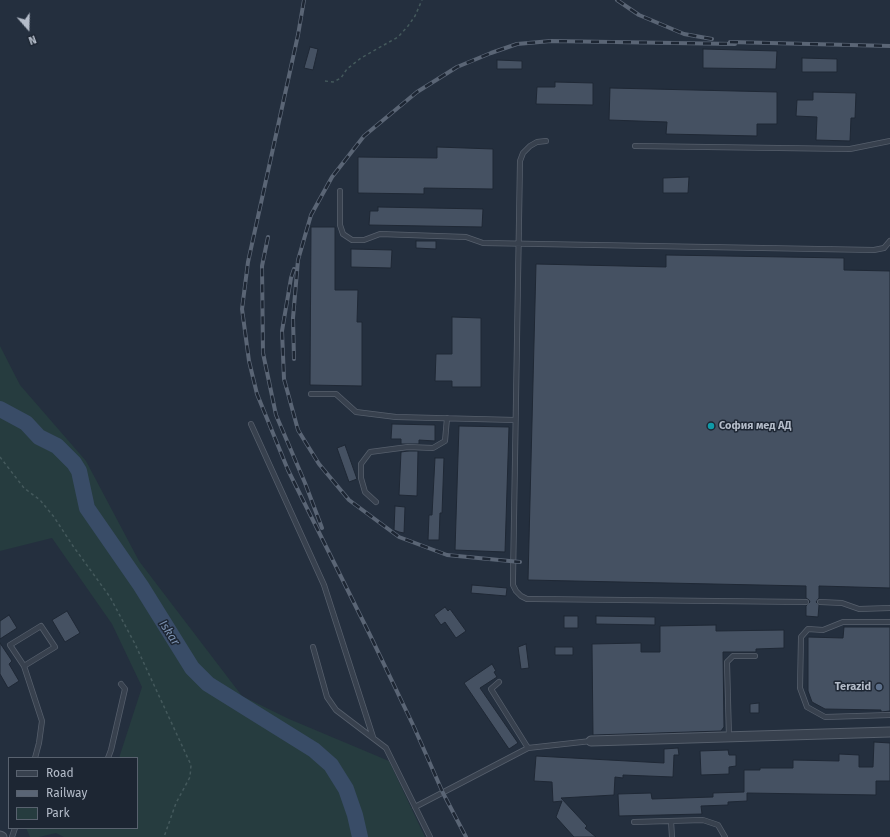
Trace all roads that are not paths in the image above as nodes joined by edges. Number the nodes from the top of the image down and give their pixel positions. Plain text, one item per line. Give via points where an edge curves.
1 (546, 141) dead end
2 (890, 141) edge
3 (635, 146) dead end
4 (340, 191) dead end
5 (890, 241) edge
6 (518, 243) junction
7 (311, 394) dead end
8 (446, 418) junction
9 (515, 420) junction
10 (251, 424) dead end
11 (376, 502) dead end
12 (806, 602) dead end
13 (820, 602) dead end
14 (890, 608) edge
15 (890, 622) edge
16 (313, 647) dead end
17 (755, 656) dead end
18 (24, 666) junction
19 (499, 682) dead end
20 (121, 684) dead end
21 (890, 715) edge
22 (890, 732) edge
23 (373, 737) junction
24 (729, 737) junction
25 (591, 741) joint
26 (528, 748) junction
27 (35, 757) edge
28 (108, 757) edge
29 (415, 807) junction
30 (671, 821) junction
31 (634, 822) dead end
32 (430, 837) edge
33 (672, 837) edge
34 (725, 837) edge

1 - 6 lane via 530,146 520,161
2 - 3 lane via 850,150
4 - 6 lane via 340,225 343,234 352,240 364,240 380,234 466,237 483,243
5 - 6 lane via 884,248 874,250
6 - 9 lane
7 - 8 lane via 336,394 356,412 396,417
8 - 9 lane
8 - 11 lane via 445,441 434,448 408,447 370,452 361,464 361,478 366,492
9 - 12 lane via 513,584 521,596 527,599
10 - 23 lane via 324,585
13 - 14 lane via 842,602 859,609
15 - 21 lane via 843,622 823,630 808,630 801,637 800,688 807,707 825,717
16 - 23 lane via 327,697 336,710
17 - 24 lane via 733,656 727,662
18 - 18 lane via 55,647 42,626 10,645
18 - 27 lane via 42,721
19 - 26 lane via 491,689
20 - 28 lane via 125,689
22 - 24 street
23 - 29 lane via 386,748
24 - 25 street
25 - 26 lane
26 - 29 lane
29 - 32 lane
30 - 31 lane
30 - 33 lane
30 - 34 lane via 703,820 718,825

